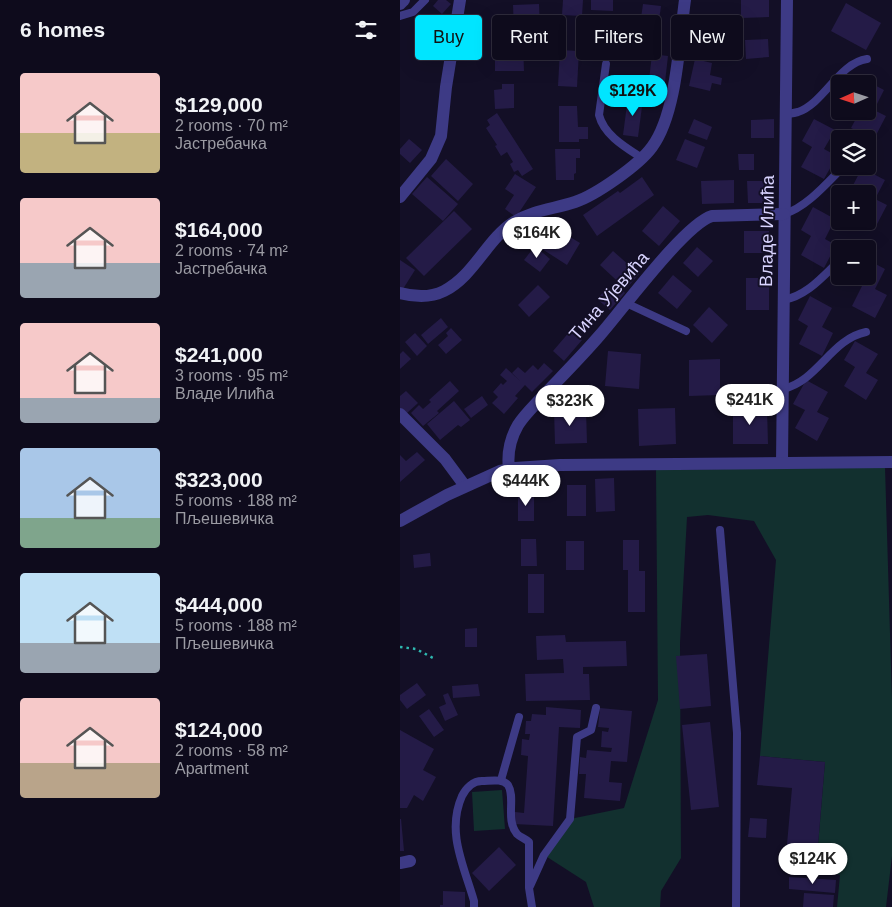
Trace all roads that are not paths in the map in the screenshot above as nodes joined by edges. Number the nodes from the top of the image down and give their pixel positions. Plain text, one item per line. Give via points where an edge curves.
1 (404, 0) edge
2 (425, 0) edge
3 (460, 0) edge
4 (684, 0) edge
5 (787, 0) edge
6 (400, 4) edge
7 (400, 16) edge
8 (867, 59) dead end
9 (606, 64) dead end
10 (786, 114) junction
11 (642, 158) junction
12 (834, 175) edge
13 (400, 197) edge
14 (784, 214) junction
15 (831, 268) edge
16 (400, 293) edge
17 (783, 300) junction
18 (626, 303) junction
19 (686, 331) dead end
20 (866, 332) dead end
21 (783, 389) junction
22 (400, 414) edge
23 (782, 462) junction
24 (892, 462) edge
25 (509, 469) junction
26 (465, 486) junction
27 (400, 521) edge
28 (720, 530) dead end
29 (596, 708) dead end
30 (519, 717) dead end
31 (501, 780) junction
32 (529, 888) junction
33 (474, 907) edge
34 (532, 907) edge
35 (736, 907) edge

1 - 6 street
2 - 7 lane via 413,12
3 - 13 street via 441,136 431,159
4 - 11 street via 669,113 652,148
5 - 10 street, Владе Илића
8 - 10 lane via 854,63 807,107
9 - 11 lane via 599,115 601,122 608,132
10 - 14 street, Владе Илића
11 - 16 street via 583,199 537,211 512,223 451,287 428,296
12 - 14 lane via 802,205
14 - 17 street, Владе Илића
14 - 18 street, Тина Ујевића via 704,219
15 - 17 lane via 804,293
17 - 21 street, Владе Илића
18 - 19 lane
18 - 25 street, Тина Ујевића via 521,421 510,443
20 - 21 lane via 849,338 801,382
21 - 23 street, Владе Илића
22 - 26 street via 445,459
23 - 24 street
23 - 25 street via 560,465
25 - 26 street
26 - 27 street
28 - 35 lane via 737,733
29 - 32 lane via 591,730 577,737 570,819 544,855
30 - 31 lane
31 - 32 lane via 508,785 511,823 518,835 529,842
31 - 33 lane via 478,781 470,785 460,801 454,830
32 - 34 lane

